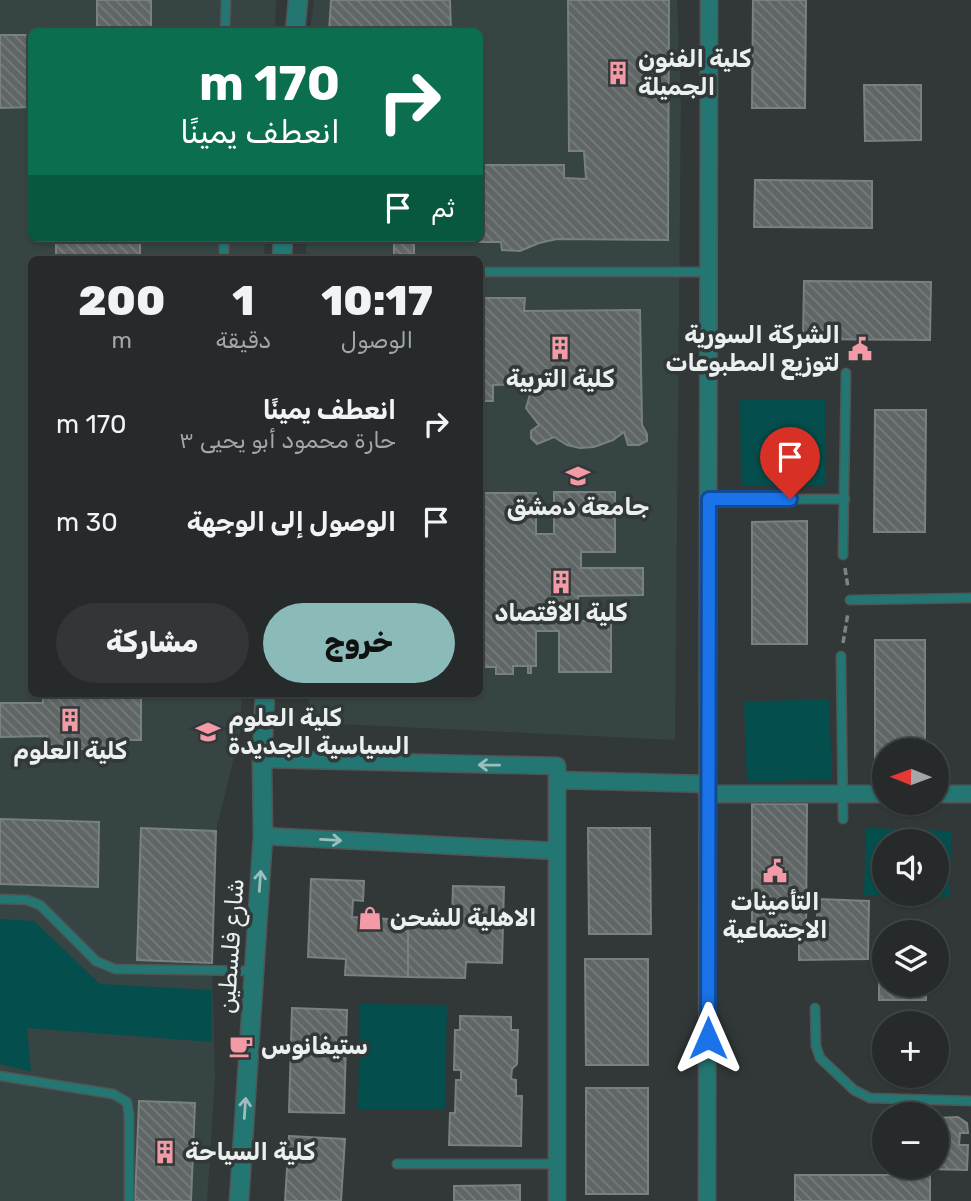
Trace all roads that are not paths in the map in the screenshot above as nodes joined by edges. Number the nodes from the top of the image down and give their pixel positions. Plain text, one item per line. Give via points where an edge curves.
1 (226, 0) edge
2 (298, 0) edge
3 (709, 0) edge
4 (225, 28) edge
5 (295, 28) edge
6 (483, 272) edge
7 (709, 272) junction
8 (846, 373) dead end
9 (709, 499) junction
10 (845, 499) junction
11 (843, 555) dead end
12 (971, 598) edge
13 (850, 600) dead end
14 (841, 656) dead end
15 (265, 697) edge
16 (262, 759) junction
17 (557, 773) junction
18 (708, 789) junction
19 (843, 794) junction
20 (872, 794) edge
21 (949, 794) edge
22 (971, 794) edge
23 (843, 819) dead end
24 (263, 836) junction
25 (556, 851) junction
26 (0, 899) edge
27 (254, 971) junction
28 (815, 1008) dead end
29 (0, 1076) edge
30 (971, 1101) edge
31 (397, 1164) dead end
32 (557, 1164) junction
33 (129, 1201) edge
34 (239, 1201) edge
35 (557, 1201) edge
36 (708, 1201) edge

1 - 4 lane
2 - 5 street
3 - 7 street
6 - 7 lane
7 - 9 street
8 - 10 lane
9 - 10 lane
9 - 18 street
10 - 11 lane
12 - 13 lane
14 - 19 lane
15 - 16 street, شارع فلسطين
17 -> 16 street
16 - 24 street, شارع فلسطين
17 - 18 street
17 - 25 street
18 - 19 street
18 - 36 street
19 - 20 street
19 - 23 lane
21 - 22 street
24 -> 25 street
27 -> 24 street, شارع فلسطين
25 - 32 street
26 - 27 lane via 40,905 96,961 115,968
34 -> 27 street, شارع فلسطين
28 - 30 lane via 820,1058 854,1090 870,1098
29 - 33 lane via 113,1094 127,1102
31 - 32 lane
32 - 35 street

